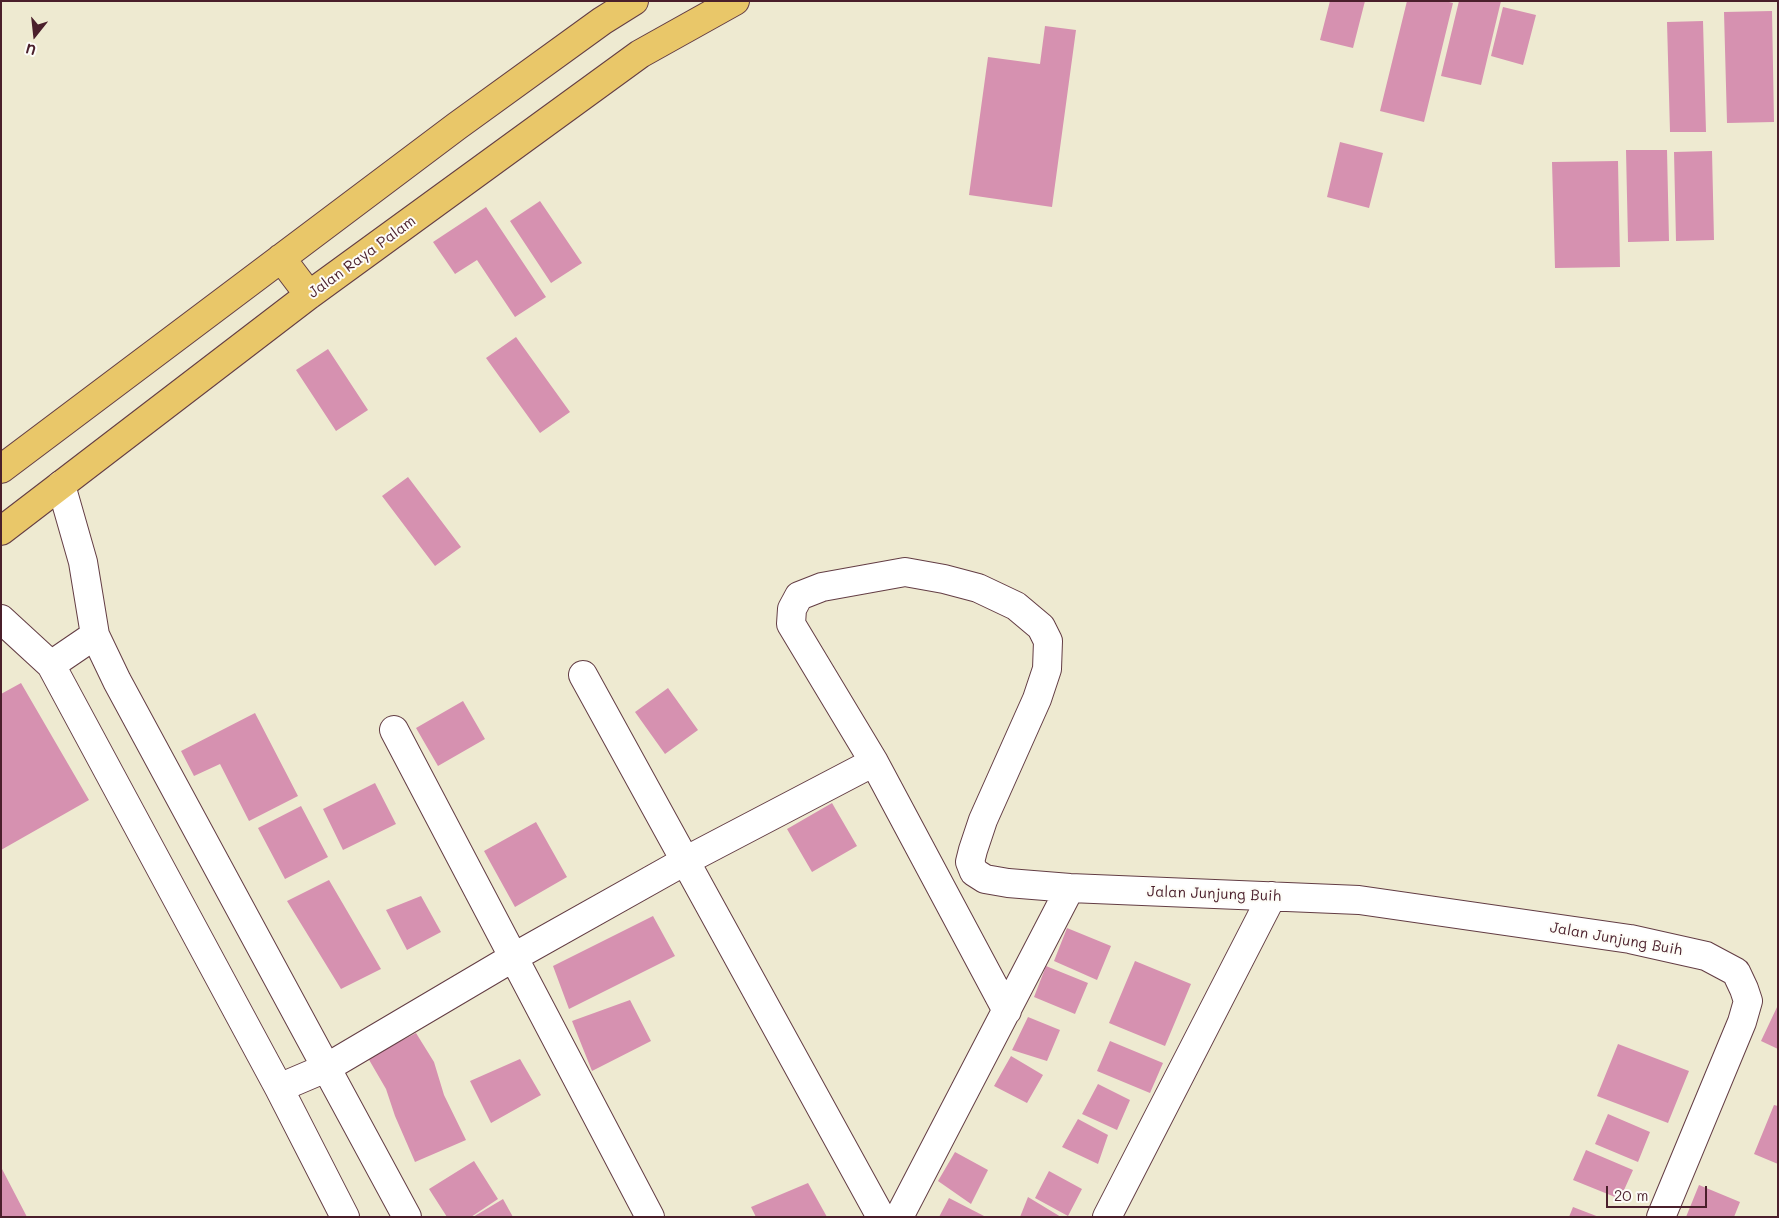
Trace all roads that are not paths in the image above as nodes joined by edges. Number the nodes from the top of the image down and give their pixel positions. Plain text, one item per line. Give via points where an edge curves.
1 (634, 1) edge
2 (735, 1) edge
3 (281, 258) junction
4 (309, 295) junction
5 (1, 469) edge
6 (61, 485) junction
7 (1, 531) edge
8 (1, 619) edge
9 (95, 635) junction
10 (51, 665) junction
11 (584, 675) dead end
12 (394, 730) dead end
13 (874, 762) junction
14 (685, 861) junction
15 (974, 872) junction
16 (934, 874) junction
17 (1070, 888) junction
18 (1272, 896) junction
19 (514, 957) junction
20 (1007, 1011) junction
21 (326, 1068) junction
22 (279, 1088) junction
23 (345, 1217) edge
24 (406, 1217) edge
25 (650, 1217) edge
26 (882, 1217) edge
27 (899, 1217) edge
28 (1106, 1217) edge
29 (1661, 1217) edge

1 - 3 main road via 594,26 456,126
2 - 4 main road, Jalan Raya Palam via 640,54
3 - 4 main road
3 - 5 main road
4 - 6 main road, Jalan Raya Palam
6 - 7 main road, Jalan Raya Palam
6 - 9 street via 84,562
8 - 10 street
9 - 10 street
9 - 21 street
10 - 22 street
11 - 14 street
12 - 19 street
13 - 14 street
13 - 15 street via 791,624 792,609 799,596 822,587 905,572 978,588 1016,606 1040,627 1048,641 1047,669 983,820 970,862
13 - 16 street
14 - 19 street
14 - 26 street
15 - 16 street
15 - 17 street, Jalan Junjung Buih via 984,879 1008,883
16 - 20 street
17 - 18 street, Jalan Junjung Buih
17 - 20 street
18 - 28 street
18 - 29 street, Jalan Junjung Buih via 1358,900 1630,939 1706,956 1736,972 1748,1002 1742,1022
19 - 21 street
19 - 25 street
20 - 27 street
21 - 22 street
21 - 24 street
22 - 23 street

